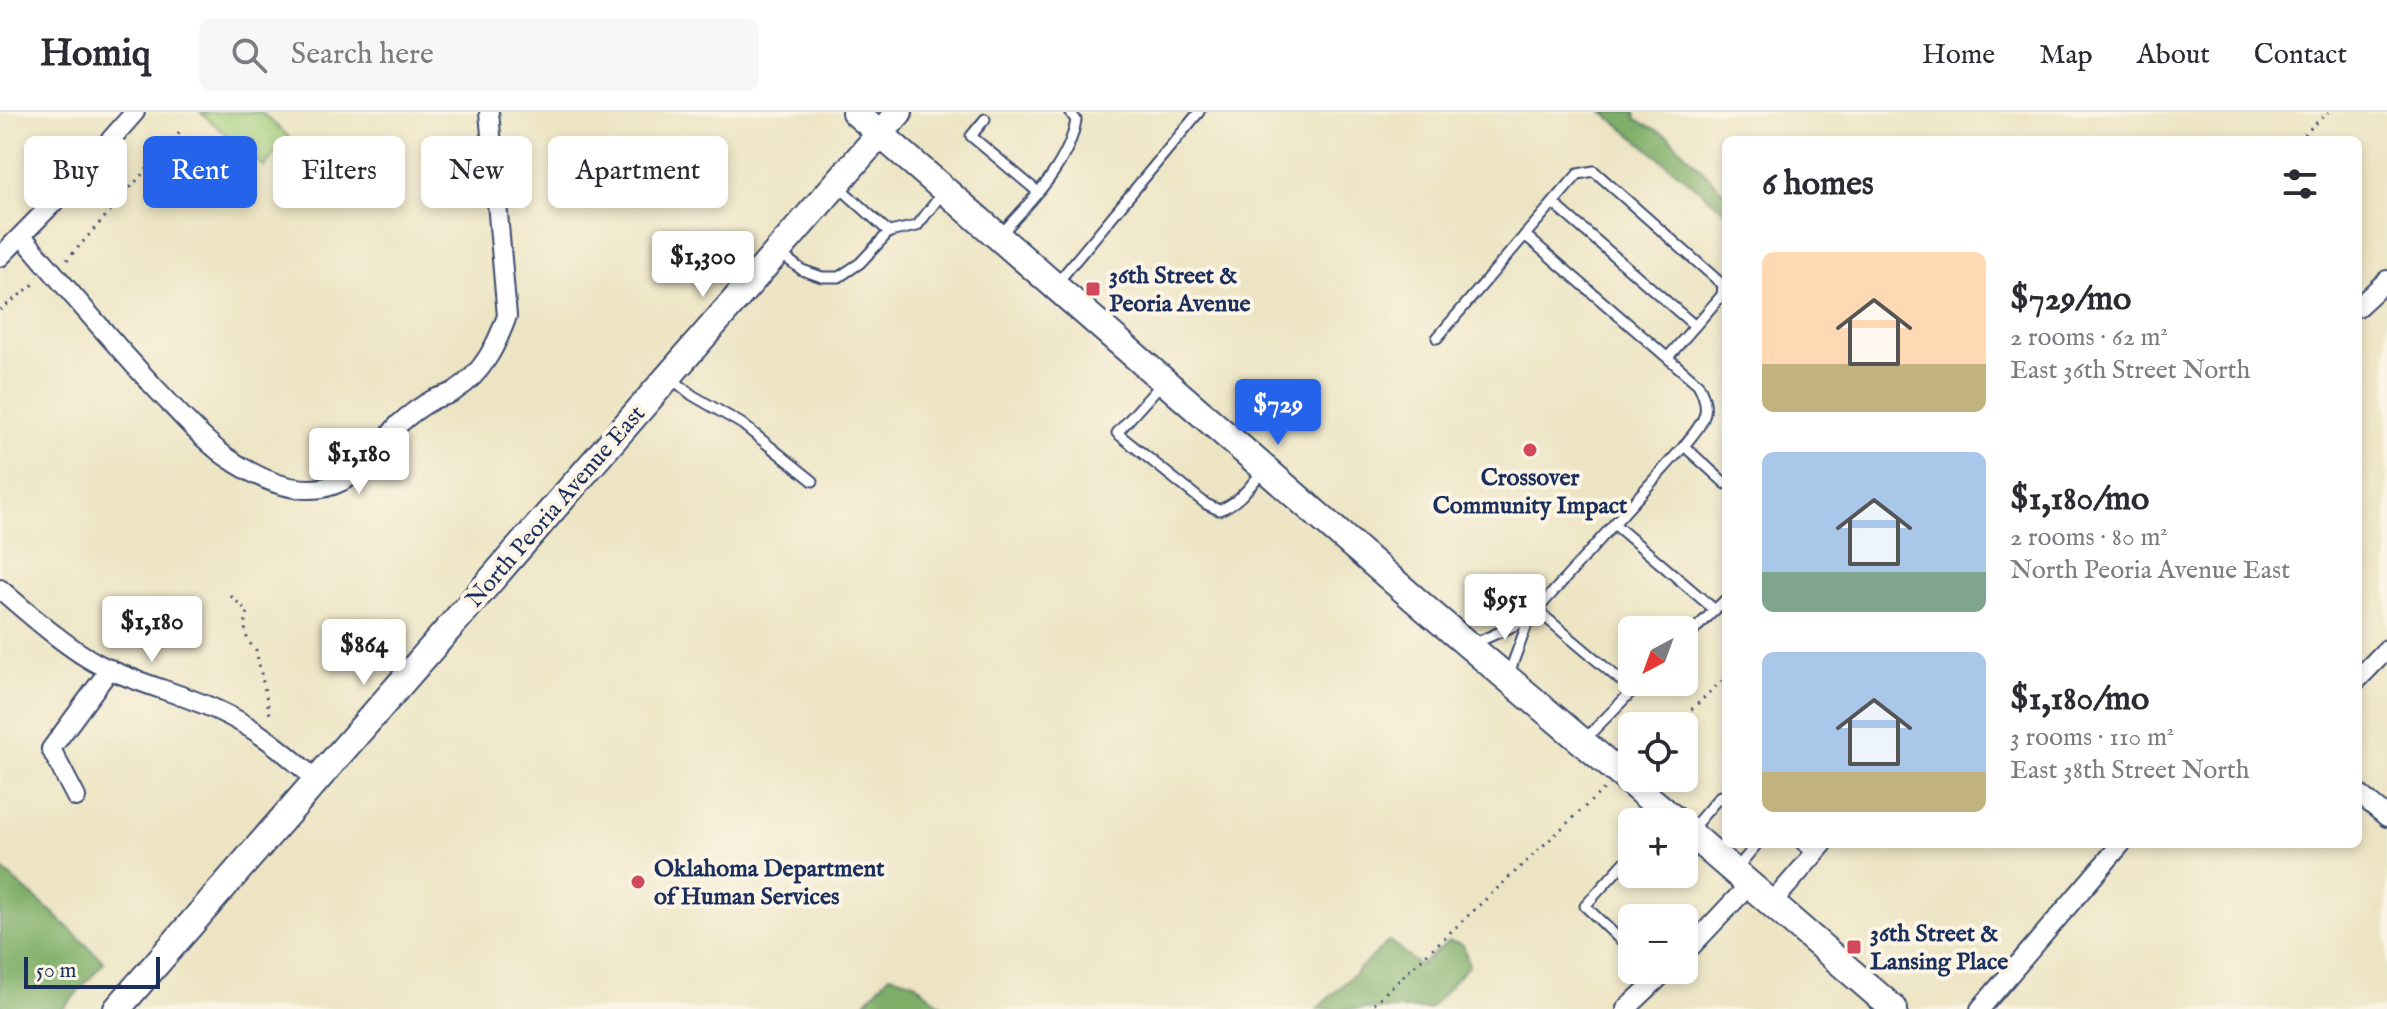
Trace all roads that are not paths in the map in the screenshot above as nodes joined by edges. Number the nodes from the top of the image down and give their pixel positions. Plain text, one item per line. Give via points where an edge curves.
1 (135, 112) edge
2 (489, 112) edge
3 (855, 112) edge
4 (899, 112) edge
5 (1070, 112) edge
6 (1199, 112) edge
7 (985, 119) dead end
8 (880, 134) junction
9 (836, 185) junction
10 (945, 191) junction
11 (1038, 192) junction
12 (1553, 203) junction
13 (889, 232) junction
14 (1525, 235) junction
15 (22, 236) junction
16 (999, 237) junction
17 (778, 252) junction
18 (0, 257) edge
19 (2387, 280) edge
20 (1722, 284) edge
21 (1055, 285) junction
22 (1722, 295) edge
23 (2362, 303) edge
24 (1695, 326) junction
25 (1437, 338) dead end
26 (1668, 357) junction
27 (668, 376) junction
28 (1165, 381) junction
29 (1684, 446) junction
30 (1266, 469) junction
31 (1722, 480) edge
32 (813, 481) dead end
33 (1614, 524) junction
34 (0, 589) edge
35 (1722, 603) edge
36 (1715, 610) junction
37 (1538, 611) junction
38 (1529, 619) junction
39 (1698, 626) edge
40 (1470, 645) junction
41 (2387, 649) edge
42 (110, 669) junction
43 (2362, 675) edge
44 (1508, 678) junction
45 (1618, 678) edge
46 (1626, 696) edge
47 (1582, 742) junction
48 (316, 780) junction
49 (2362, 796) edge
50 (76, 797) dead end
51 (1722, 798) edge
52 (1657, 808) edge
53 (1698, 810) edge
54 (2387, 817) edge
55 (1698, 842) edge
56 (1755, 848) edge
57 (1813, 848) edge
58 (2118, 848) edge
59 (1618, 869) edge
60 (1742, 877) junction
61 (1772, 903) junction
62 (1698, 935) edge
63 (1618, 938) edge
64 (1648, 984) edge
65 (117, 1009) edge
66 (1626, 1009) edge
67 (1894, 1009) edge
68 (1980, 1009) edge

1 - 15 street
2 - 15 street via 507,316 496,347 456,391 431,400 400,424 373,459 336,485 295,488 263,478 225,455 130,362
3 - 8 main road
4 - 8 main road, North Peoria Avenue East
5 - 11 lane via 1076,120 1073,140
6 - 21 lane
7 - 11 lane via 971,136
8 - 9 main road, North Peoria Avenue East
8 - 10 main road
9 - 13 lane
9 - 17 main road, North Peoria Avenue East
10 - 13 lane via 917,226
10 - 16 main road
11 - 16 lane
12 - 14 lane
12 - 20 lane via 1578,174 1594,171
12 - 24 lane
13 - 17 lane via 839,277 802,270
14 - 25 lane
14 - 26 lane
15 - 18 street
16 - 21 main road
17 - 27 main road, North Peoria Avenue East
19 - 23 street
21 - 28 main road
22 - 24 lane
24 - 26 lane
26 - 29 lane via 1705,397 1704,419
27 - 32 lane via 742,424
27 - 48 main road, North Peoria Avenue East
28 - 30 main road
28 - 30 lane via 1117,433 1219,510 1242,496
29 - 31 lane
29 - 33 lane
30 - 40 main road
33 - 36 lane
33 - 37 lane
34 - 42 street
35 - 36 lane
36 - 39 lane
37 - 38 lane
37 - 45 lane
38 - 40 lane
38 - 44 lane
40 - 44 main road
41 - 43 street
42 - 48 street via 215,709 259,732
42 - 50 street via 51,749
44 - 47 main road
46 - 47 lane
47 - 52 main road
48 - 65 main road, North Peoria Avenue East
49 - 54 street
51 - 53 lane
55 - 60 main road
56 - 60 lane
57 - 61 street
58 - 68 street
59 - 63 lane via 1585,906
60 - 61 main road
60 - 62 street
61 - 67 main road
64 - 66 street

